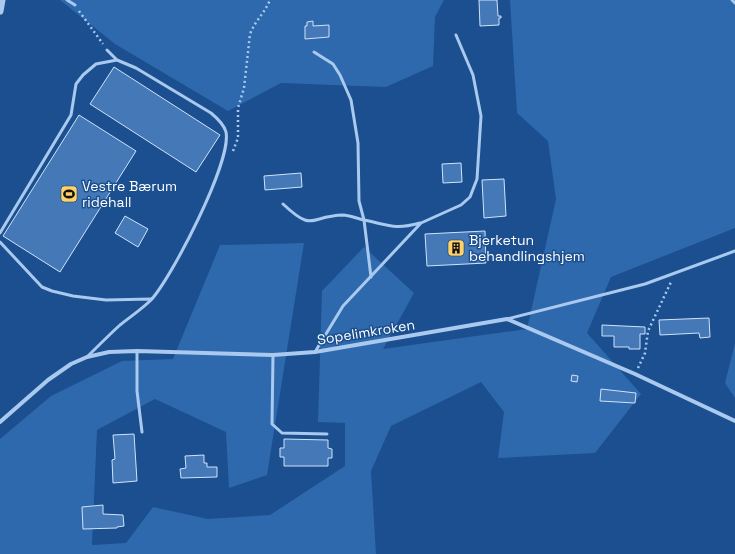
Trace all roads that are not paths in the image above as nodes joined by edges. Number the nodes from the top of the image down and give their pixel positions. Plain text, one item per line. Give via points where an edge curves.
1 (2, 0) edge
2 (67, 0) edge
3 (732, 0) edge
4 (735, 3) edge
5 (75, 5) road end
6 (0, 11) edge
7 (456, 35) dead end
8 (107, 50) road end
9 (314, 52) dead end
10 (118, 60) junction
11 (283, 204) dead end
12 (364, 220) junction
13 (421, 223) junction
14 (0, 233) edge
15 (0, 242) edge
16 (735, 251) edge
17 (371, 277) junction
18 (151, 300) junction
19 (507, 319) junction
20 (136, 351) junction
21 (315, 352) junction
22 (273, 355) junction
23 (87, 357) junction
24 (735, 421) edge
25 (0, 422) edge
26 (142, 432) dead end
27 (328, 434) dead end

1 - 6 street
2 - 5 lane
3 - 4 lane
7 - 13 lane via 474,76 481,116 477,179 470,197 461,205
8 - 10 lane
9 - 12 lane via 332,64 351,100 358,143 359,201
10 - 14 lane via 96,64 76,84 71,115
10 - 18 lane via 206,110 221,122 226,131 226,143 219,169 202,210 188,241
11 - 12 lane via 303,221 310,222 343,215
12 - 13 lane via 392,227
12 - 17 lane
13 - 17 lane
15 - 18 lane via 42,287 52,291 106,300
16 - 19 lane via 645,284
17 - 21 lane via 343,306
18 - 23 lane
19 - 21 street, Sopelimkroken
19 - 24 street via 635,374
20 - 22 street, Sopelimkroken
20 - 23 street, Sopelimkroken via 109,352
20 - 26 lane
21 - 22 street, Sopelimkroken
22 - 27 lane via 272,424 282,433
23 - 25 street, Sopelimkroken via 71,364 48,380

